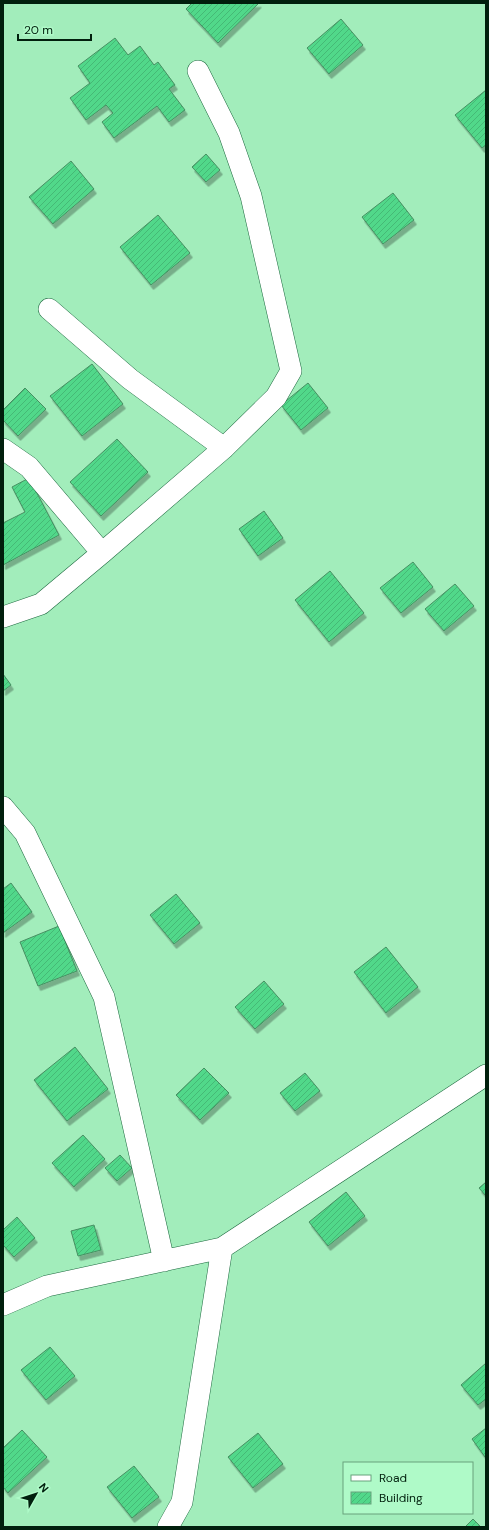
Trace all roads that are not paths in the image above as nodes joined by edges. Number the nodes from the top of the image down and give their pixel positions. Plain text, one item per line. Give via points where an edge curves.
1 (198, 71) dead end
2 (49, 309) dead end
3 (224, 448) junction
4 (3, 449) edge
5 (102, 553) junction
6 (3, 617) edge
7 (3, 807) edge
8 (486, 1075) edge
9 (222, 1248) junction
10 (164, 1261) junction
11 (3, 1305) edge
12 (168, 1527) edge

1 - 3 street via 229,133 251,196 291,372 276,397
2 - 3 street via 130,379
3 - 5 street
4 - 5 street via 29,467
5 - 6 street via 41,604
7 - 10 street via 25,833 104,997
8 - 9 street
9 - 10 street
9 - 12 street via 182,1502
10 - 11 street via 47,1286

